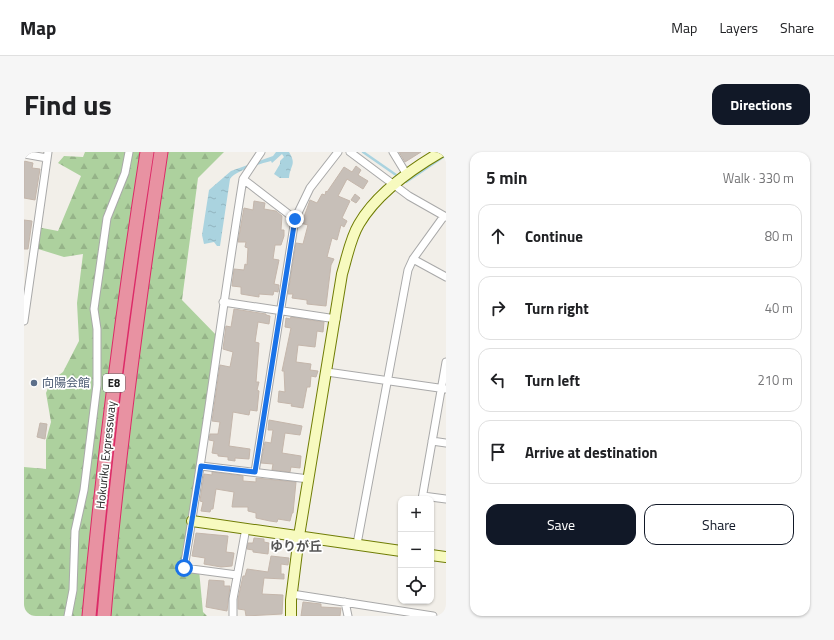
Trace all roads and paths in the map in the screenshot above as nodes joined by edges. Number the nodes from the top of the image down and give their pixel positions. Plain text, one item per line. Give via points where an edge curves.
1 (129, 152) edge
2 (147, 152) edge
3 (161, 152) edge
4 (261, 152) edge
5 (338, 152) edge
6 (350, 152) edge
7 (393, 152) edge
8 (441, 152) edge
9 (24, 154) edge
10 (47, 155) edge
11 (406, 175) junction
12 (243, 179) junction
13 (395, 183) junction
14 (445, 216) edge
15 (295, 219) junction
16 (413, 259) junction
17 (446, 276) edge
18 (26, 286) edge
19 (223, 302) junction
20 (281, 310) junction
21 (336, 319) junction
22 (24, 320) edge
23 (446, 362) edge
24 (327, 372) junction
25 (387, 381) junction
26 (444, 389) edge
27 (432, 441) junction
28 (446, 443) edge
29 (201, 466) junction
30 (255, 472) junction
31 (309, 479) junction
32 (423, 496) edge
33 (434, 499) edge
34 (446, 500) edge
35 (192, 521) junction
36 (246, 528) junction
37 (299, 536) junction
38 (356, 544) junction
39 (398, 551) edge
40 (434, 555) edge
41 (446, 557) edge
42 (237, 575) junction
43 (292, 594) junction
44 (345, 602) junction
45 (68, 616) edge
46 (89, 616) edge
47 (104, 616) edge
48 (233, 616) edge
49 (291, 616) edge
50 (348, 616) edge
51 (433, 616) edge

1 - 45 street via 126,173 107,218 94,310 97,329 97,385 84,490 75,531 73,590
2 - 46 highway, Hokuriku Expressway / E8 via 109,420
3 - 47 highway, Hokuriku Expressway / E8 via 125,414
4 - 12 street
5 - 15 street via 310,188
6 - 13 street
7 - 11 street
8 - 11 street
9 - 10 street
10 - 18 street
11 - 13 street
12 - 15 street
12 - 19 street
13 - 14 street via 409,196
13 - 21 street via 373,205 359,224 350,244 342,274
14 - 16 street
15 - 20 street
16 - 17 street
16 - 25 street via 408,270
18 - 22 street
19 - 20 street
19 - 29 street
20 - 21 street
20 - 30 street
21 - 24 street
23 - 26 street
24 - 25 street
24 - 31 street
25 - 26 street
25 - 38 street
26 - 27 street
27 - 28 street
27 - 32 street
29 - 30 street
29 - 35 street
30 - 31 street
31 - 37 street
33 - 34 street
35 - 36 street
35 - 42 street via 184,568
36 - 37 street
36 - 42 street
37 - 38 street
37 - 43 street
38 - 39 street
40 - 41 street
42 - 48 street
43 - 44 street
43 - 49 street
44 - 50 street
44 - 51 street

